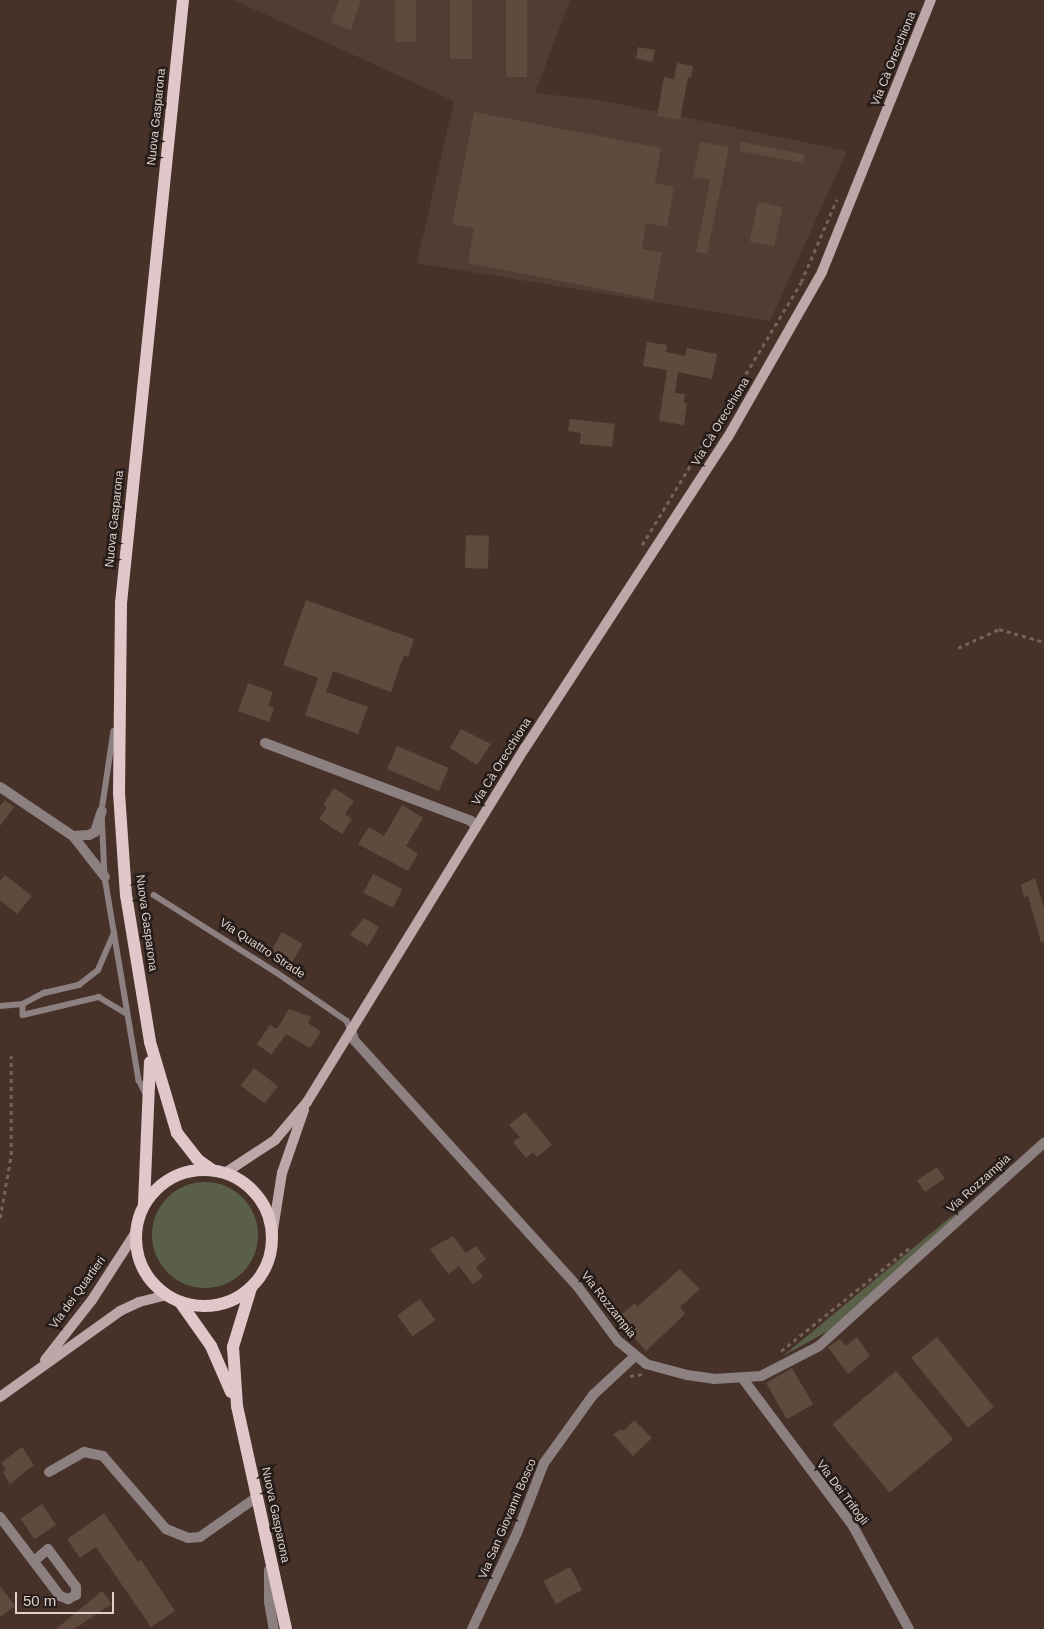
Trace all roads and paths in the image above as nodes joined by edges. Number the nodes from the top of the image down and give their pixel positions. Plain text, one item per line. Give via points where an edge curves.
1 (183, 0) edge
2 (931, 0) edge
3 (839, 194) dead end
4 (637, 553) dead end
5 (1044, 642) edge
6 (958, 648) dead end
7 (118, 710) junction
8 (265, 743) dead end
9 (0, 786) edge
10 (102, 811) junction
11 (476, 827) junction
12 (73, 836) junction
13 (105, 876) junction
14 (154, 895) dead end
15 (114, 931) junction
16 (22, 1004) junction
17 (0, 1006) edge
18 (127, 1014) junction
19 (351, 1030) junction
20 (150, 1042) junction
21 (11, 1056) dead end
22 (307, 1102) junction
23 (151, 1104) junction
24 (1044, 1142) edge
25 (218, 1172) junction
26 (144, 1204) junction
27 (0, 1218) edge
28 (136, 1232) junction
29 (272, 1236) junction
30 (917, 1241) dead end
31 (252, 1286) junction
32 (167, 1295) junction
33 (180, 1302) junction
34 (634, 1357) junction
35 (774, 1357) dead end
36 (39, 1367) junction
37 (743, 1379) junction
38 (0, 1397) edge
39 (237, 1406) junction
40 (49, 1472) dead end
41 (257, 1497) junction
42 (0, 1517) edge
43 (270, 1554) junction
44 (34, 1561) junction
45 (274, 1629) edge
46 (286, 1629) edge
47 (472, 1629) edge
48 (909, 1629) edge

1 - 7 main road, Nuova Gasparona via 122,594
2 - 11 main road, Via Cà Orecchiona via 822,272 728,437
3 - 4 path via 801,282
5 - 6 path via 999,629
7 - 10 lane
7 - 20 main road, Nuova Gasparona via 119,793 126,894
8 - 11 street, Via Cà Orecchiona via 471,821
9 - 12 street
10 - 12 street via 95,832 90,836
10 - 13 lane
11 - 19 main road, Via Cà Orecchiona
12 - 13 street
13 - 15 lane
14 - 19 lane, Via Quattro Strade via 276,972 347,1021
15 - 16 lane via 107,952 91,977 79,985 44,993
15 - 18 lane
16 - 17 lane
16 - 18 lane via 23,1015 99,997
18 - 23 lane via 139,1080
19 - 22 main road, Via Cà Orecchiona
19 - 34 street, Via Rozzampia via 354,1040 541,1244
20 - 23 main road, Nuova Gasparona
20 - 25 main road, Nuova Gasparona via 177,1133 196,1159
21 - 27 path via 12,1146 9,1182
22 - 25 main road, Via Cà Orecchiona via 275,1140
22 - 29 main road, Via Cà Orecchiona via 282,1173
23 - 26 main road, Nuova Gasparona
24 - 37 street, Via Rozzampia via 819,1346 760,1376
25 - 26 main road, Nuova Gasparona via 192,1171 173,1177 157,1188
25 - 29 main road, Nuova Gasparona via 243,1183 258,1197 270,1222
26 - 28 main road, Nuova Gasparona
28 - 32 main road, Nuova Gasparona via 143,1268
28 - 36 main road, Via dei Quartieri via 92,1300
29 - 31 main road, Nuova Gasparona via 266,1262
30 - 35 path
31 - 33 main road, Nuova Gasparona via 231,1300 218,1304 199,1306
31 - 39 main road, Nuova Gasparona via 233,1347
32 - 33 main road, Nuova Gasparona
32 - 36 main road, Via dei Quartieri via 130,1305
33 - 39 main road, Nuova Gasparona via 211,1346
34 - 37 street, Via Rozzampia via 661,1369 687,1375
34 - 47 street, Via San Giovanni Bosco via 593,1395 544,1463 517,1533
36 - 38 main road, Via dei Quartieri
37 - 48 street, Via Dei Trifogli via 853,1526
39 - 41 main road, Nuova Gasparona
40 - 41 street via 84,1452 103,1456 166,1529 188,1538 200,1537
41 - 43 main road, Nuova Gasparona
42 - 44 street
43 - 45 street via 269,1602
43 - 46 main road, Nuova Gasparona
44 - 44 street via 60,1596 68,1600 76,1594 76,1587 48,1549

